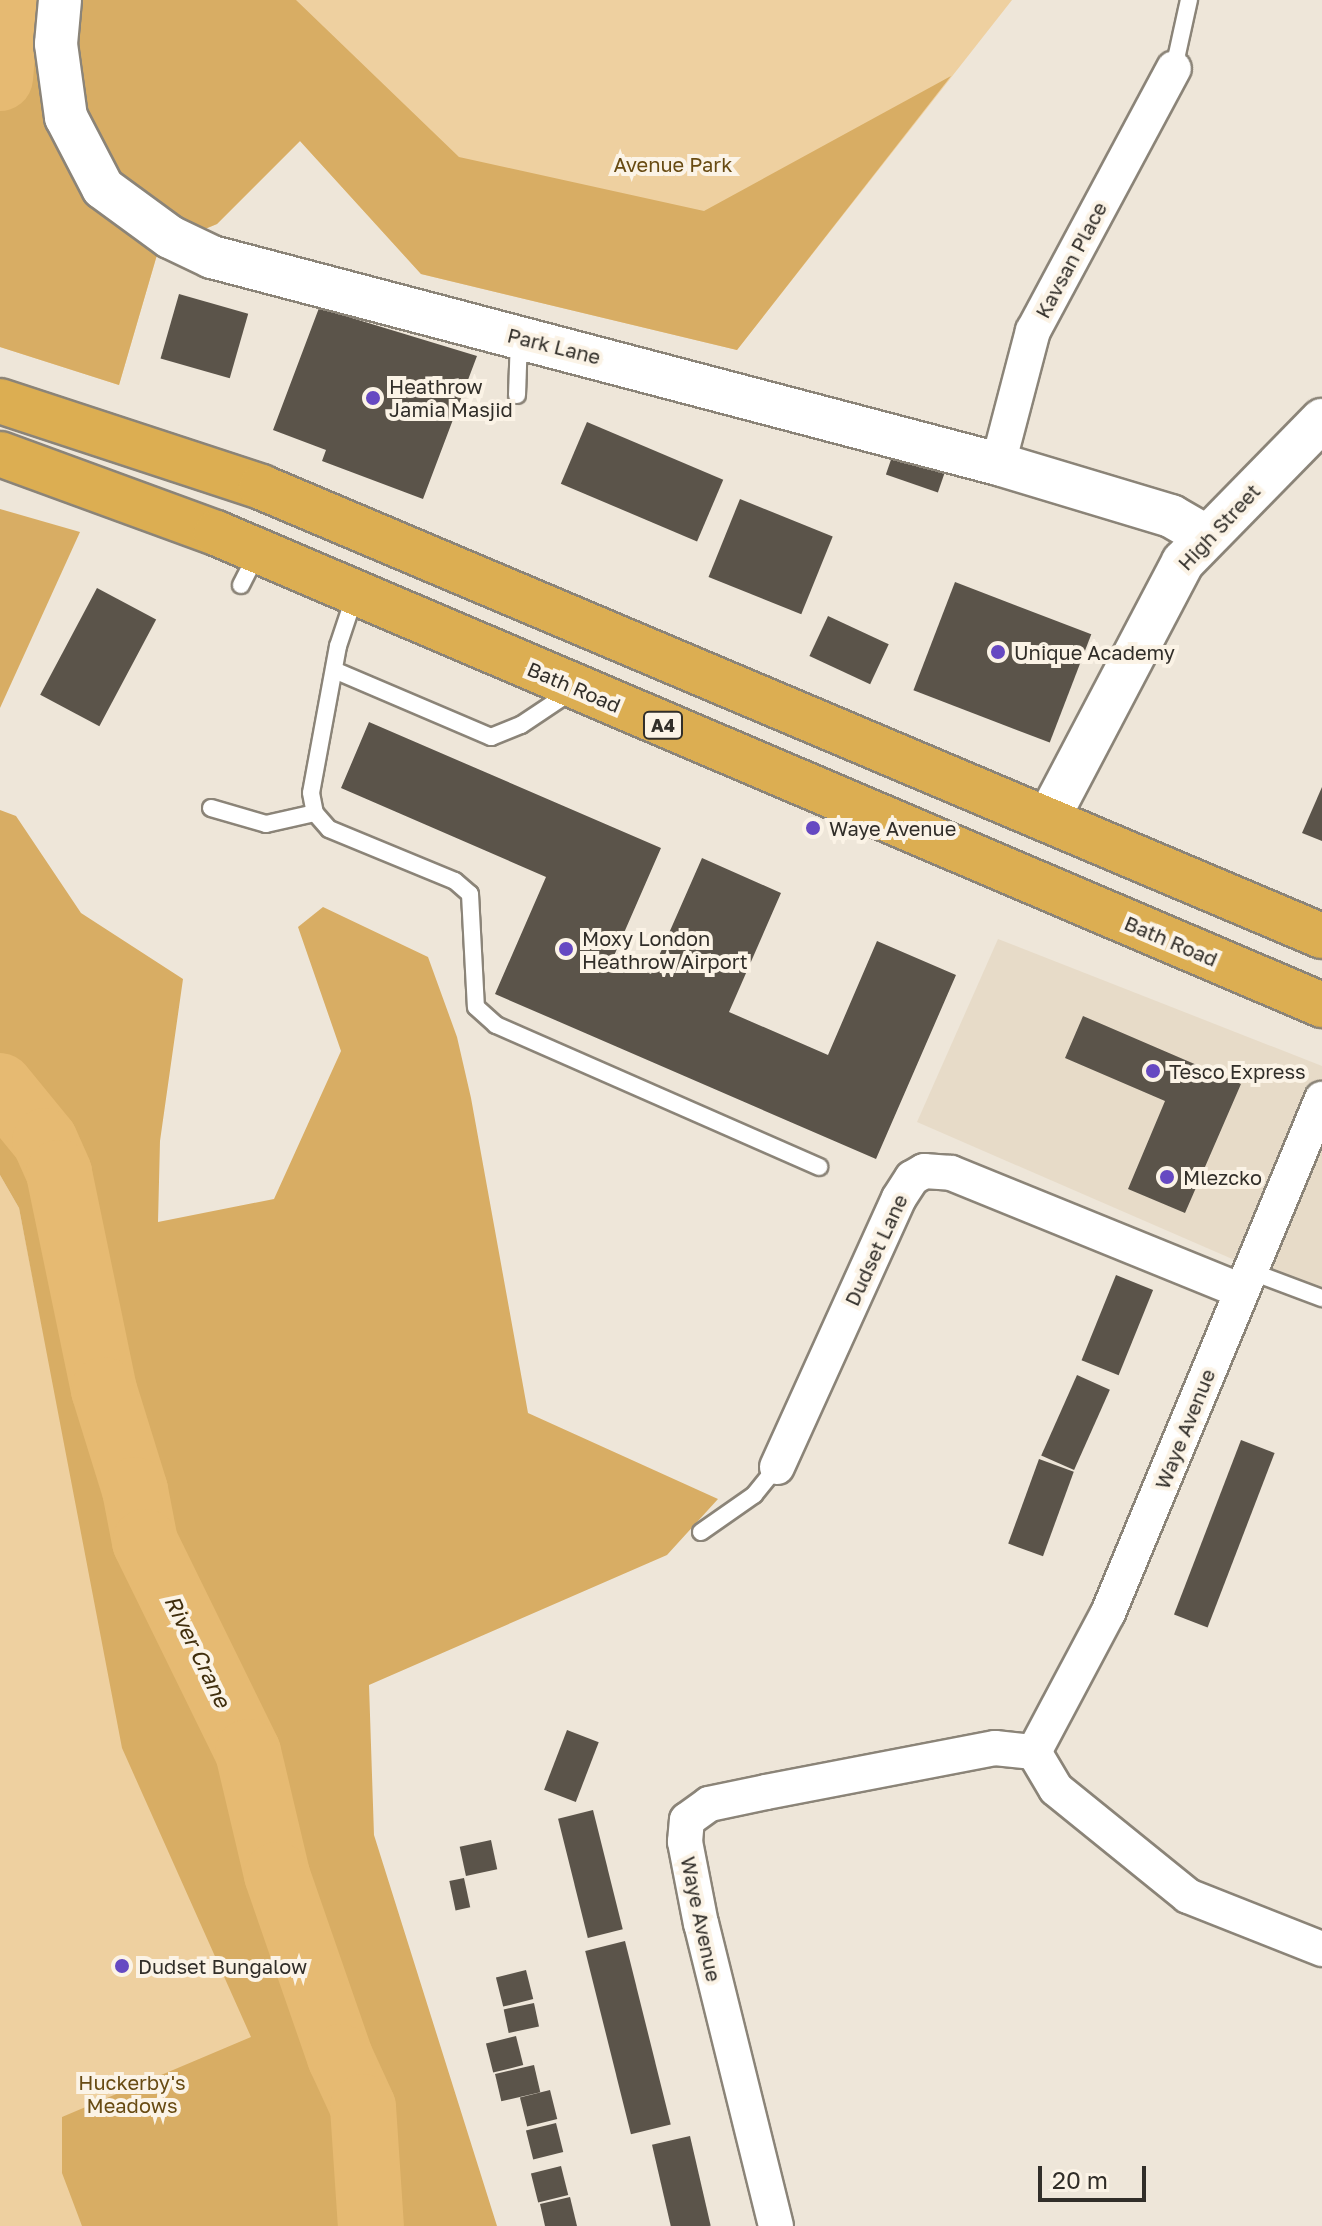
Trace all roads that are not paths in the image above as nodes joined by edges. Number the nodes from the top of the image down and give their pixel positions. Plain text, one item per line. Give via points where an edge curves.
1 (60, 0) edge
2 (1189, 0) edge
3 (1174, 68) joint
4 (519, 337) junction
5 (517, 395) dead end
6 (0, 401) edge
7 (1322, 420) edge
8 (0, 454) edge
9 (998, 464) junction
10 (1205, 536) junction
11 (355, 594) junction
12 (334, 670) junction
13 (576, 688) junction
14 (211, 808) dead end
15 (315, 813) junction
16 (1048, 819) junction
17 (1322, 936) edge
18 (1322, 1005) edge
19 (1322, 1099) edge
20 (819, 1167) dead end
21 (1245, 1281) junction
22 (1322, 1298) edge
23 (777, 1467) joint
24 (701, 1532) dead end
25 (1034, 1752) junction
26 (1322, 1949) edge
27 (776, 2226) edge

1 - 4 street, Park Lane via 56,44 66,117 103,188 170,237 212,257
2 - 3 lane
3 - 9 street, Kavsan Place via 1033,331
4 - 5 lane
4 - 9 street, Park Lane
6 - 16 highway via 261,487
7 - 10 street, High Street
8 - 11 highway, Bath Road / A4 via 129,497 250,568
9 - 10 street, Park Lane via 1171,516
10 - 16 street, High Street via 1165,590
11 - 12 lane
11 - 13 highway, Bath Road / A4
12 - 13 lane via 491,737 521,725
12 - 15 lane via 311,793
13 - 18 highway, Bath Road / A4
14 - 15 lane via 266,824
15 - 20 lane via 329,829 455,881 470,894 476,1007 496,1025
16 - 17 highway
19 - 21 street, Waye Avenue
21 - 22 lane
21 - 23 street, Dudset Lane via 951,1173 924,1171 912,1178 899,1198
21 - 25 street, Waye Avenue via 1108,1613
23 - 24 lane, Dudset Lane via 754,1495
25 - 26 street via 1056,1789 1188,1896
25 - 27 street, Waye Avenue via 995,1748 780,1789 709,1804 687,1820 685,1842 701,1924

